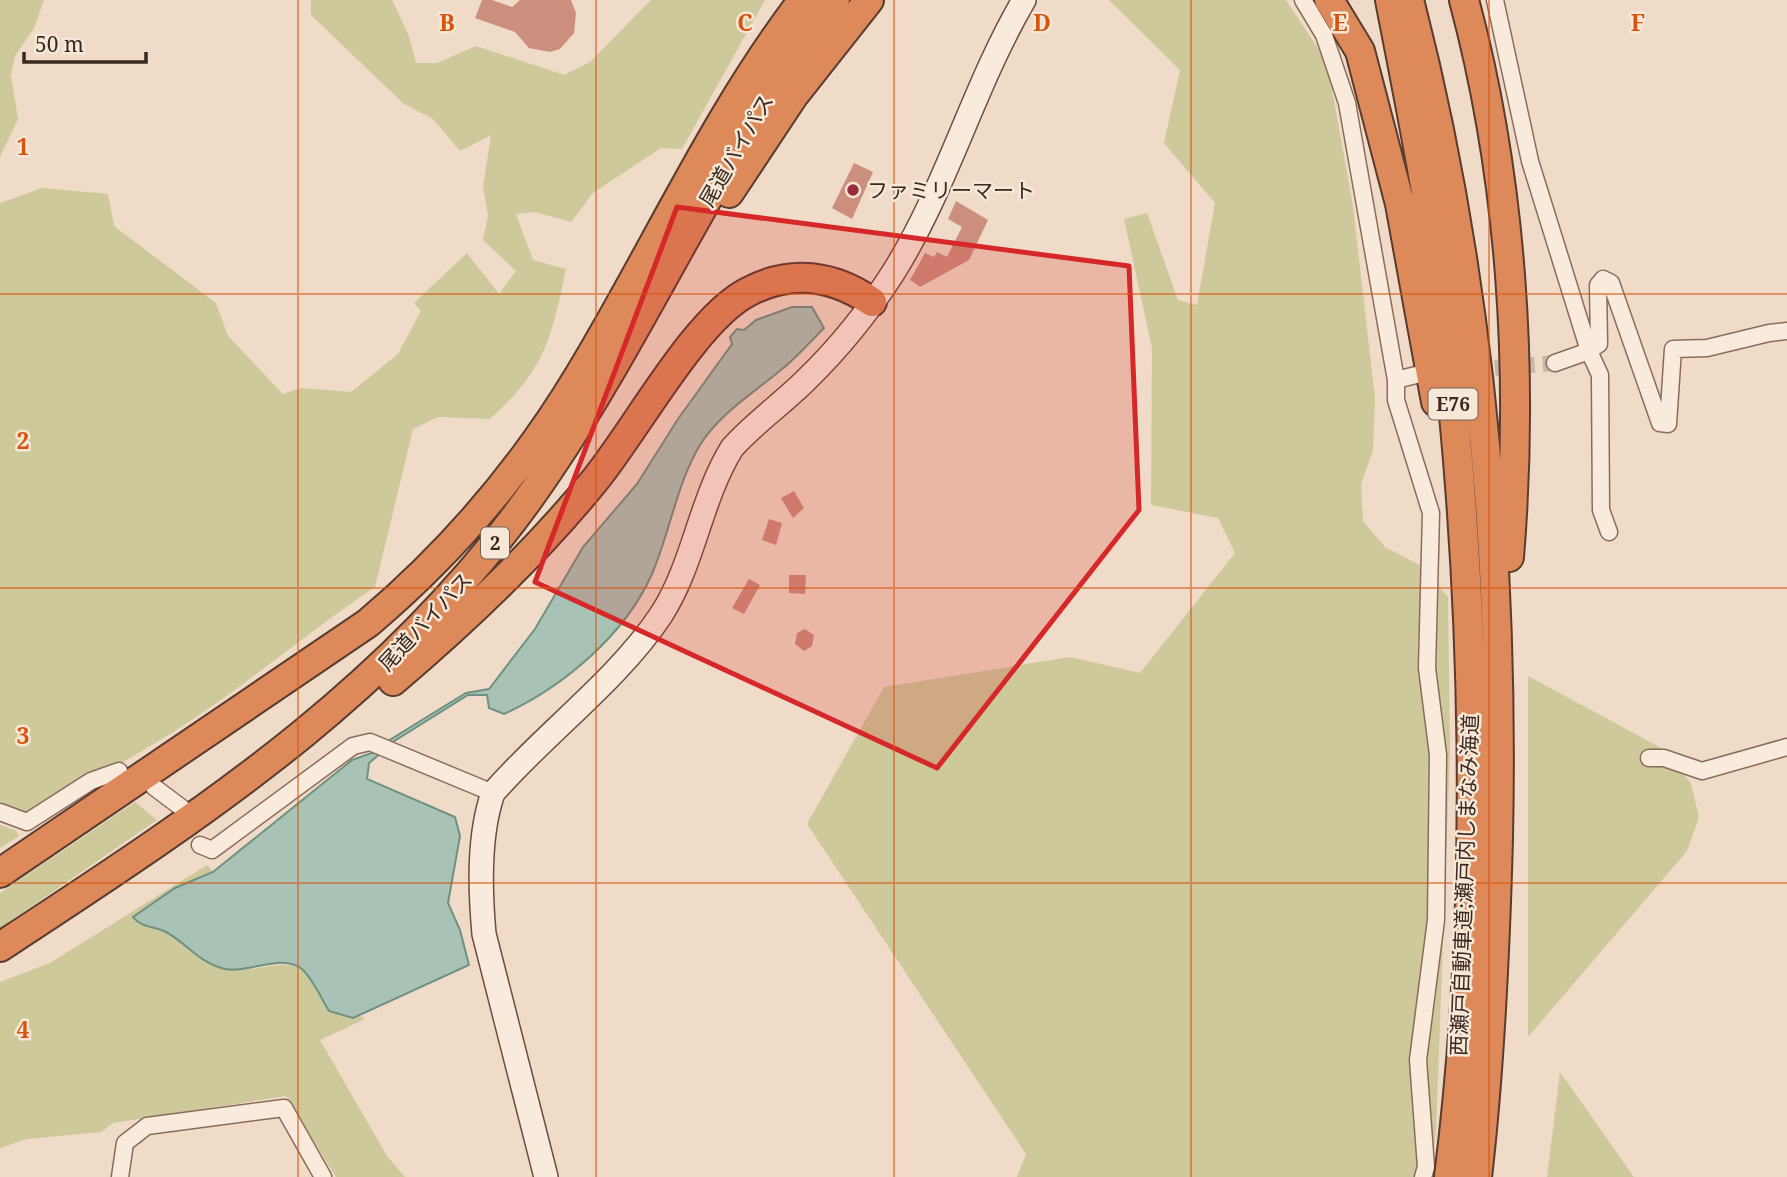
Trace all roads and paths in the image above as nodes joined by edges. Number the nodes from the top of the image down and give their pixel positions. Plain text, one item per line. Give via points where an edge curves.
1 (780, 0) edge
2 (803, 0) edge
3 (835, 0) edge
4 (869, 0) edge
5 (1024, 0) edge
6 (1042, 0) edge
7 (1303, 0) edge
8 (1329, 0) edge
9 (1390, 0) edge
10 (1409, 0) edge
11 (1464, 0) edge
12 (1495, 0) edge
13 (958, 145) junction
14 (872, 302) junction
15 (614, 314) junction
16 (1787, 331) edge
17 (1589, 351) junction
18 (1555, 363) tunnel mouth
19 (1416, 375) dead end
20 (1396, 380) junction
21 (1609, 532) dead end
22 (424, 626) junction
23 (1469, 676) junction
24 (1499, 677) junction
25 (1787, 747) edge
26 (1648, 758) dead end
27 (119, 771) dead end
28 (154, 787) dead end
29 (494, 793) junction
30 (182, 808) dead end
31 (0, 812) edge
32 (200, 845) dead end
33 (0, 873) edge
34 (51, 913) junction
35 (0, 947) edge
36 (120, 1177) edge
37 (323, 1177) edge
38 (546, 1177) edge
39 (1423, 1177) edge
40 (1449, 1177) edge
41 (1477, 1177) edge

1 - 15 highway via 746,55
2 - 15 highway, 尾道バイパス / 2 via 716,135
3 - 22 highway, 尾道バイパス / 2 via 733,152 623,351 550,470 512,523
4 - 22 highway via 794,95 712,220 592,429 553,487 476,578
5 - 13 street
6 - 13 street
7 - 20 street via 1324,35 1347,103
8 - 23 highway via 1360,51 1400,204 1443,440
9 - 23 highway, E76 via 1443,310 1461,487
10 - 24 highway, E76 via 1438,123 1471,311 1490,486
11 - 24 highway via 1484,89 1510,292 1514,489
12 - 17 street via 1530,161
13 - 14 street via 912,240
14 - 29 street via 830,357 732,448 678,580 662,613 637,646
14 - 34 highway via 832,280 811,277 768,283 728,304 677,365 596,479 495,590 438,642 379,693 268,775 118,875
15 - 33 highway, 尾道バイパス / 2 via 573,385 498,493 416,583 314,662
16 - 17 street via 1707,348 1673,349 1668,424 1660,423 1611,284 1603,279 1598,285 1599,344
17 - 18 street
17 - 21 street via 1600,375 1601,510
19 - 20 street
20 - 39 street via 1396,400 1431,513 1427,668 1438,755 1436,920 1418,1060
22 - 34 highway, 尾道バイパス / 2 via 321,722 271,761
23 - 40 highway, 西瀬戸自動車道;瀬戸内しまなみ海道 / E76 via 1467,948
24 - 41 highway, 西瀬戸自動車道;瀬戸内しまなみ海道 / E76 via 1496,951
25 - 26 street via 1702,771 1664,758
27 - 31 street via 91,781 27,822
28 - 30 street
29 - 32 street via 370,742 353,746 212,850
29 - 38 street via 487,812 483,868 484,934
34 - 35 highway, 尾道バイパス / 2
36 - 37 street via 125,1143 147,1126 284,1108

